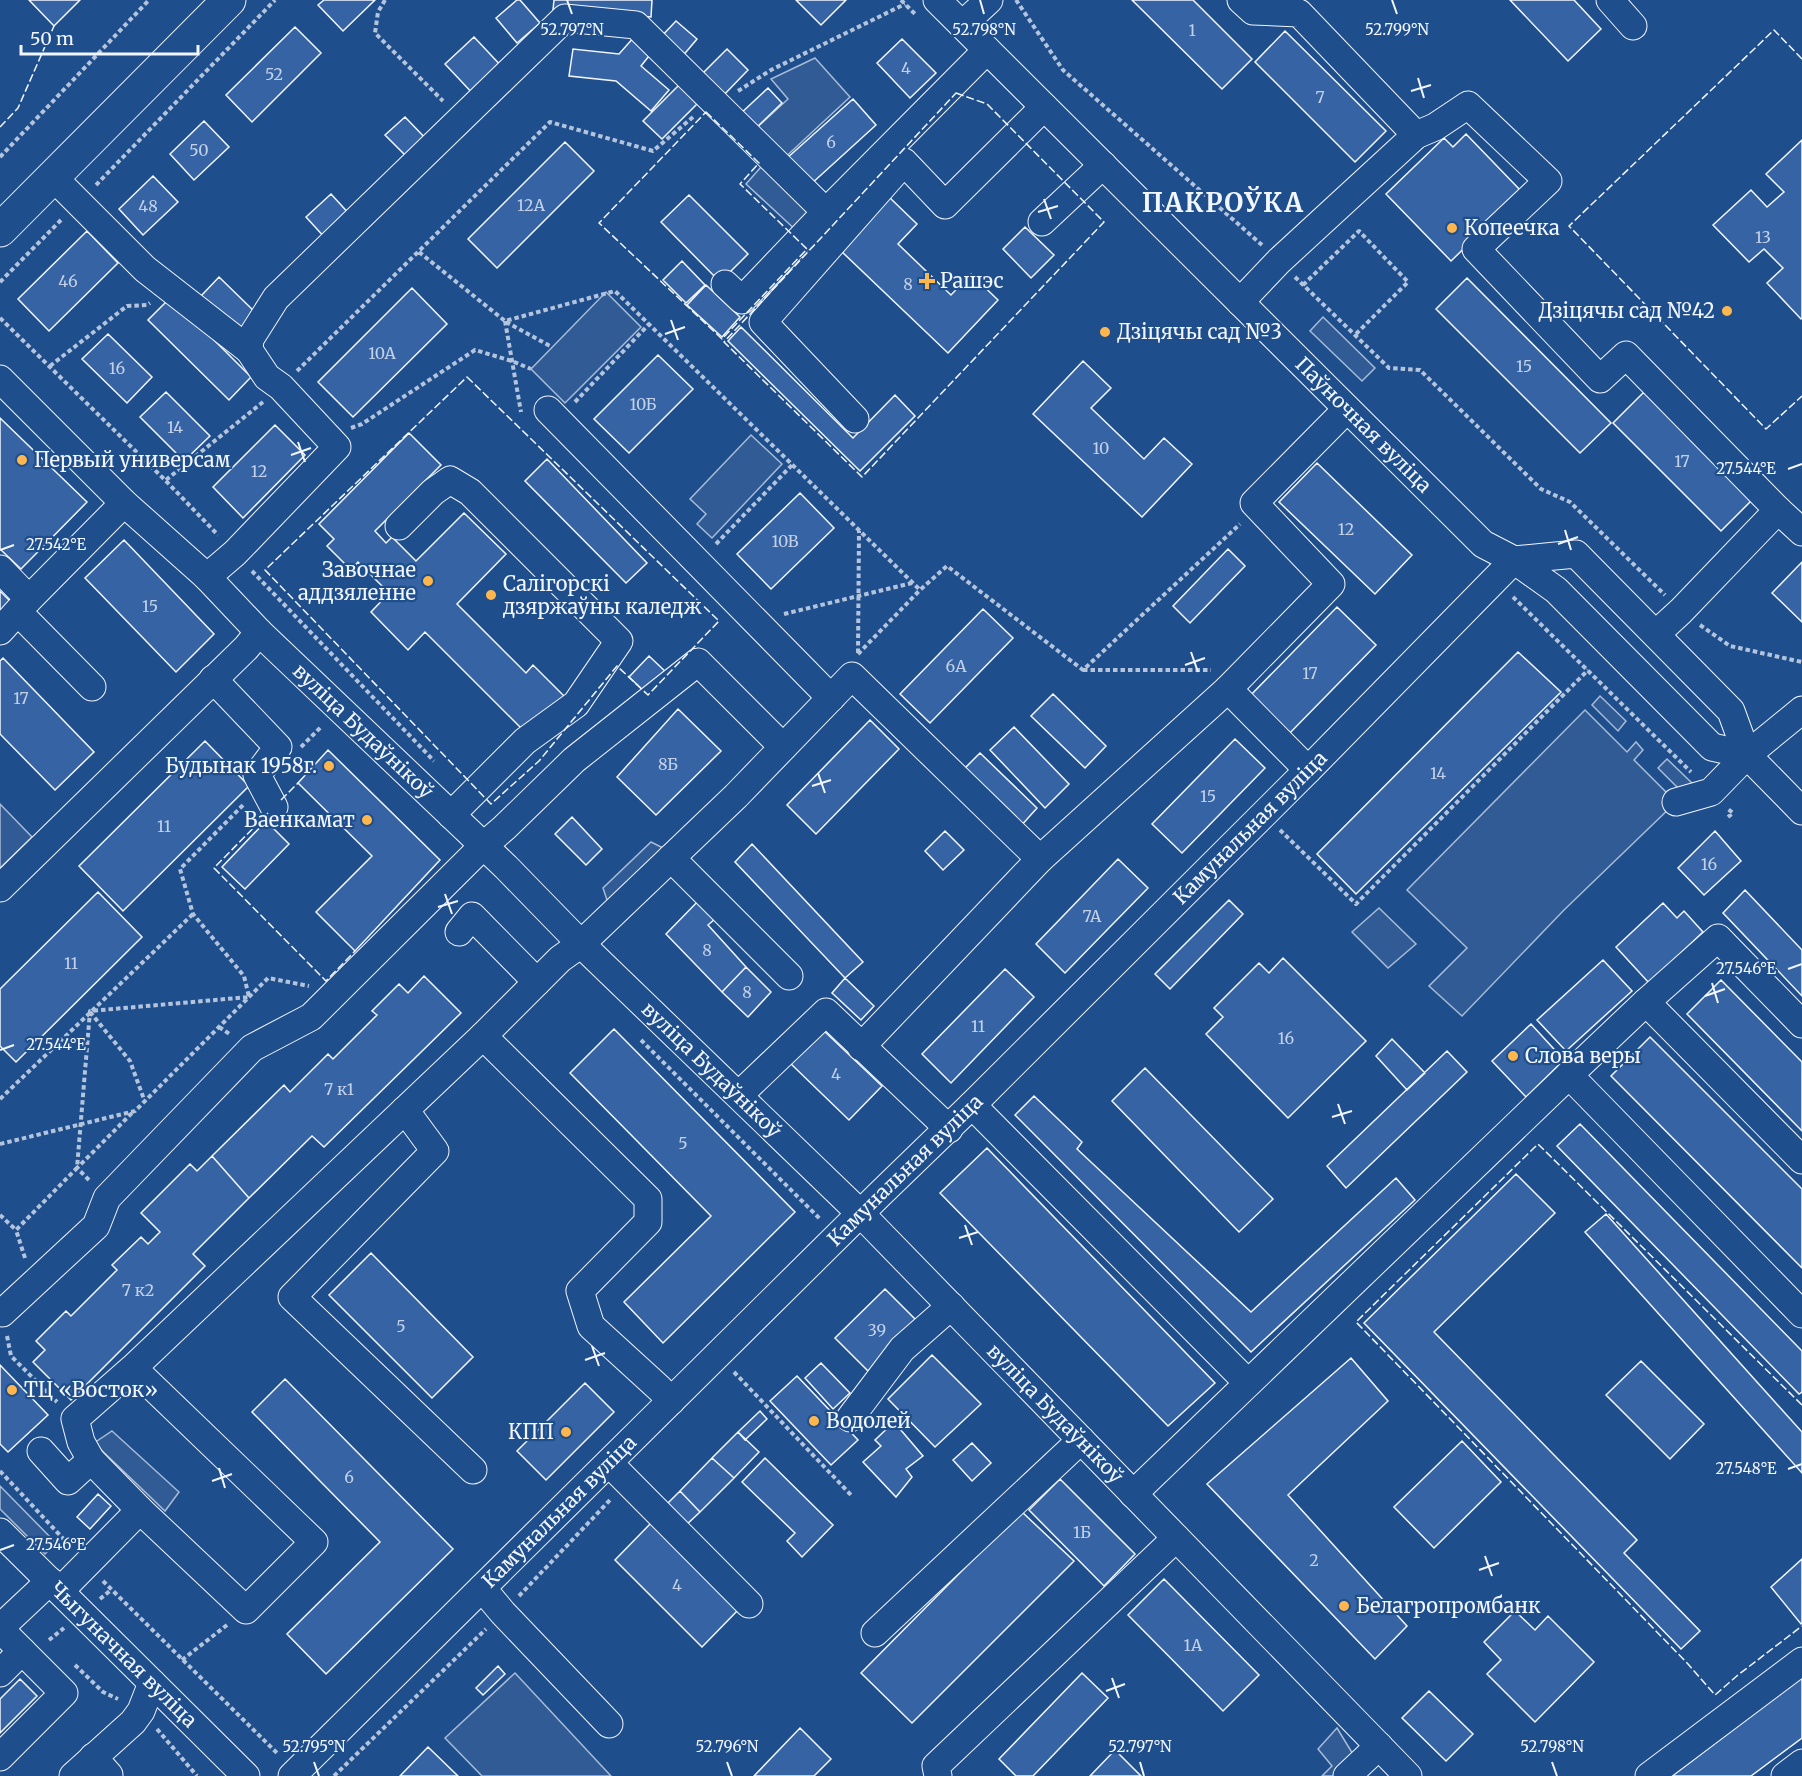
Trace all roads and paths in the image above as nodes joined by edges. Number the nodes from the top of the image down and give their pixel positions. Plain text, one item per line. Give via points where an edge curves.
1 (149, 0) edge
2 (230, 0) edge
3 (275, 0) edge
4 (385, 0) edge
5 (937, 0) edge
6 (989, 0) edge
7 (1016, 0) edge
8 (1241, 0) edge
9 (1610, 0) edge
10 (905, 4) dead end
11 (962, 25) junction
12 (1633, 26) dead end
13 (987, 50) junction
14 (717, 105) junction
15 (1044, 107) junction
16 (461, 119) junction
17 (1416, 135) junction
18 (0, 157) edge
19 (1103, 165) junction
20 (53, 177) junction
21 (79, 203) junction
22 (826, 212) junction
23 (1042, 222) dead end
24 (0, 230) edge
25 (419, 252) junction
26 (1279, 261) junction
27 (0, 282) edge
28 (725, 284) dead end
29 (1303, 285) junction
30 (169, 288) junction
31 (1240, 302) junction
32 (0, 318) edge
33 (505, 321) junction
34 (649, 324) junction
35 (1354, 334) junction
36 (552, 347) dead end
37 (249, 350) junction
38 (50, 366) junction
39 (531, 369) dead end
40 (0, 379) edge
41 (281, 387) junction
42 (560, 407) joint
43 (1347, 409) junction
44 (855, 419) dead end
45 (328, 437) junction
46 (792, 465) junction
47 (166, 481) junction
48 (124, 503) junction
49 (1258, 508) junction
50 (1778, 510) junction
51 (399, 526) dead end
52 (859, 531) junction
53 (1802, 532) edge
54 (710, 550) dead end
55 (235, 553) junction
56 (1514, 560) junction
57 (0, 569) edge
58 (207, 577) junction
59 (912, 583) junction
60 (920, 590) junction
61 (858, 596) junction
62 (1681, 611) junction
63 (16, 614) edge
64 (780, 615) dead end
65 (259, 632) junction
66 (1656, 634) junction
67 (858, 653) junction
68 (851, 661) dead end
69 (1802, 662) edge
70 (1083, 670) junction
71 (1246, 670) junction
72 (1588, 670) dead end
73 (213, 679) junction
74 (92, 687) dead end
75 (1228, 689) junction
76 (831, 698) junction
77 (1802, 710) edge
78 (323, 725) dead end
79 (783, 747) junction
80 (300, 748) dead end
81 (1748, 755) junction
82 (437, 764) dead end
83 (1308, 770) junction
84 (268, 796) joint
85 (1676, 802) dead end
86 (1802, 811) edge
87 (451, 815) junction
88 (1275, 826) dead end
89 (483, 846) junction
90 (670, 858) junction
91 (1040, 859) junction
92 (0, 888) edge
93 (193, 914) junction
94 (459, 932) dead end
95 (581, 944) junction
96 (789, 976) dead end
97 (537, 982) junction
98 (337, 991) junction
99 (249, 997) junction
100 (1646, 1002) junction
101 (90, 1011) junction
102 (1802, 1024) edge
103 (483, 1036) junction
104 (861, 1047) junction
105 (1569, 1075) junction
106 (740, 1095) junction
107 (0, 1099) edge
108 (145, 1102) junction
109 (972, 1106) junction
110 (135, 1110) junction
111 (405, 1110) junction
112 (82, 1124) junction
113 (949, 1129) junction
114 (0, 1144) edge
115 (1802, 1161) edge
116 (77, 1168) junction
117 (107, 1198) junction
118 (861, 1214) junction
119 (0, 1215) edge
120 (16, 1230) junction
121 (33, 1284) junction
122 (951, 1306) junction
123 (1, 1312) edge
124 (1802, 1314) edge
125 (133, 1368) junction
126 (734, 1371) dead end
127 (1248, 1383) junction
128 (671, 1401) junction
129 (850, 1418) dead end
130 (75, 1419) junction
131 (1081, 1440) junction
132 (40, 1451) dead end
133 (91, 1460) junction
134 (609, 1463) junction
135 (473, 1470) dead end
136 (0, 1472) edge
137 (1133, 1494) junction
138 (852, 1496) dead end
139 (140, 1510) junction
140 (0, 1532) edge
141 (1176, 1538) junction
142 (87, 1564) junction
143 (55, 1586) junction
144 (482, 1588) junction
145 (748, 1604) dead end
146 (246, 1610) junction
147 (6, 1622) edge
148 (875, 1633) dead end
149 (57, 1648) dead end
150 (22, 1651) junction
151 (182, 1660) junction
152 (1802, 1661) edge
153 (72, 1662) dead end
154 (0, 1673) edge
155 (152, 1683) junction
156 (141, 1711) junction
157 (609, 1724) dead end
158 (0, 1757) edge
159 (1802, 1763) edge
160 (1365, 1764) edge
161 (86, 1771) edge
162 (233, 1772) edge
163 (294, 1774) edge
164 (197, 1776) edge
165 (938, 1776) edge
166 (1408, 1776) edge
167 (1649, 1776) edge
168 (1785, 1776) edge

1 - 18 path
2 - 20 main road
3 - 21 path
4 - 16 path via 378,12 375,33
5 - 11 street, Паўночная вуліца
6 - 11 street
7 - 26 path via 1063,70
8 - 17 street via 1253,10 1299,13
9 - 12 street
10 - 14 path via 771,70
11 - 13 street, Паўночная вуліца
13 - 15 street, Паўночная вуліца
13 - 22 street
14 - 16 street via 693,89 636,25 565,18
14 - 22 street
14 - 25 path via 703,108 653,151 550,122
15 - 19 street, Паўночная вуліца
15 - 44 street via 945,205 904,162 763,322
16 - 37 street via 276,298 250,339
17 - 26 street
17 - 50 street via 1468,105 1548,181 1476,249 1600,379 1626,356
19 - 23 street
19 - 31 street, Паўночная вуліца
20 - 21 street
20 - 24 main road
21 - 27 path
21 - 30 street
22 - 28 street via 742,300
25 - 33 path
25 - 41 path
26 - 29 path
26 - 31 street
29 - 35 path
29 - 35 path via 1359,231 1408,282
30 - 37 street
30 - 38 path via 147,305 127,306
31 - 43 street, Паўночная вуліца
32 - 38 path
33 - 34 path via 615,291
33 - 36 path
34 - 42 path
34 - 46 path
35 - 62 path via 1389,368 1420,370 1541,489 1570,502
37 - 41 street via 267,377
38 - 47 path
39 - 45 path via 475,350 362,424
40 - 48 street, вуліца Будаўнікоў
41 - 45 street
41 - 47 path
42 - 76 street
43 - 49 street via 1254,503
43 - 56 street, Паўночная вуліца via 1483,544
45 - 55 street via 337,447
46 - 52 path
46 - 54 path
47 - 55 path
48 - 58 street, вуліца Будаўнікоў
48 - 63 street
49 - 70 path
49 - 71 street via 1331,584
50 - 53 street
50 - 62 street
51 - 87 street via 450,480 470,492 619,641 576,704 525,741
52 - 59 path
52 - 61 path
55 - 58 street
55 - 82 path
56 - 66 street via 1576,555
56 - 81 street, Паўночная вуліца via 1556,590 1712,747
56 - 83 street, Камунальная вуліца
57 - 63 street
58 - 65 street, вуліца Будаўнікоў
59 - 60 path
59 - 61 path
60 - 67 path
60 - 70 path via 947,566
61 - 64 path
61 - 67 path
62 - 66 street
62 - 69 path via 1730,646
63 - 74 street
65 - 73 street
65 - 87 street, вуліца Будаўнікоў
66 - 81 street via 1731,711
67 - 68 path
70 - 71 path
71 - 75 street
72 - 88 path via 1356,904
73 - 84 street via 278,747 257,775
73 - 92 street
75 - 83 street
75 - 91 street
76 - 79 street
76 - 91 street via 852,676
77 - 81 street
78 - 80 path
79 - 89 street via 698,662 574,760
79 - 90 street
81 - 85 street via 1711,792
81 - 86 street
83 - 109 street, Камунальная вуліца
84 - 93 path via 180,869
87 - 89 street, вуліца Будаўнікоў
89 - 95 street, вуліца Будаўнікоў
89 - 98 street
90 - 95 street
90 - 96 street
91 - 104 street
93 - 99 path via 244,976
93 - 101 path
94 - 97 street via 472,916
95 - 97 street
95 - 106 street, вуліца Будаўнікоў
97 - 103 street
98 - 99 path via 268,978
98 - 117 street via 311,1017 252,1048
99 - 101 path
99 - 108 path
100 - 102 street via 1718,938
100 - 105 street
100 - 115 street
101 - 107 path
101 - 108 path via 130,1061
101 - 112 path
103 - 111 street
103 - 128 street via 648,1199 648,1221 580,1291 591,1326
104 - 106 street via 826,1012
104 - 113 street
105 - 124 street
105 - 127 street
106 - 118 street, вуліца Будаўнікоў
108 - 110 path
109 - 113 street, Камунальная вуліца
109 - 127 street
110 - 112 path
110 - 116 path
111 - 125 street
111 - 135 street via 435,1151 292,1297
112 - 114 path
112 - 116 path
113 - 118 street, Камунальная вуліца
116 - 117 path
116 - 120 path
117 - 121 street via 96,1226
118 - 122 street, вуліца Будаўнікоў
118 - 128 street, Камунальная вуліца
119 - 120 path
120 - 121 path
121 - 123 street
122 - 129 street via 902,1349
122 - 131 street, вуліца Будаўнікоў
123 - 130 path via 10,1356
125 - 130 street
125 - 146 street via 314,1542
126 - 138 path
127 - 137 street
128 - 134 street, Камунальная вуліца
130 - 133 street
131 - 137 street, вуліца Будаўнікоў
131 - 148 street
132 - 133 street via 68,1480
133 - 139 street
134 - 144 street, Камунальная вуліца
134 - 145 street
136 - 142 path
137 - 141 street, вуліца Будаўнікоў
139 - 142 street
139 - 146 street
140 - 143 street, Чыгуначная вуліца
141 - 160 street, вуліца Будаўнікоў
141 - 165 street via 936,1766
142 - 143 street
142 - 151 path
143 - 147 street
143 - 155 street, Чыгуначная вуліца
144 - 157 street
144 - 163 street, Камунальная вуліца
146 - 151 path
147 - 149 path
147 - 150 street
150 - 154 street
150 - 158 street via 64,1693
151 - 163 path
152 - 167 street
153 - 156 path via 103,1692
155 - 156 street
155 - 162 street, Чыгуначная вуліца
156 - 161 street
156 - 164 path
159 - 168 street
160 - 166 street, вуліца Будаўнікоў

